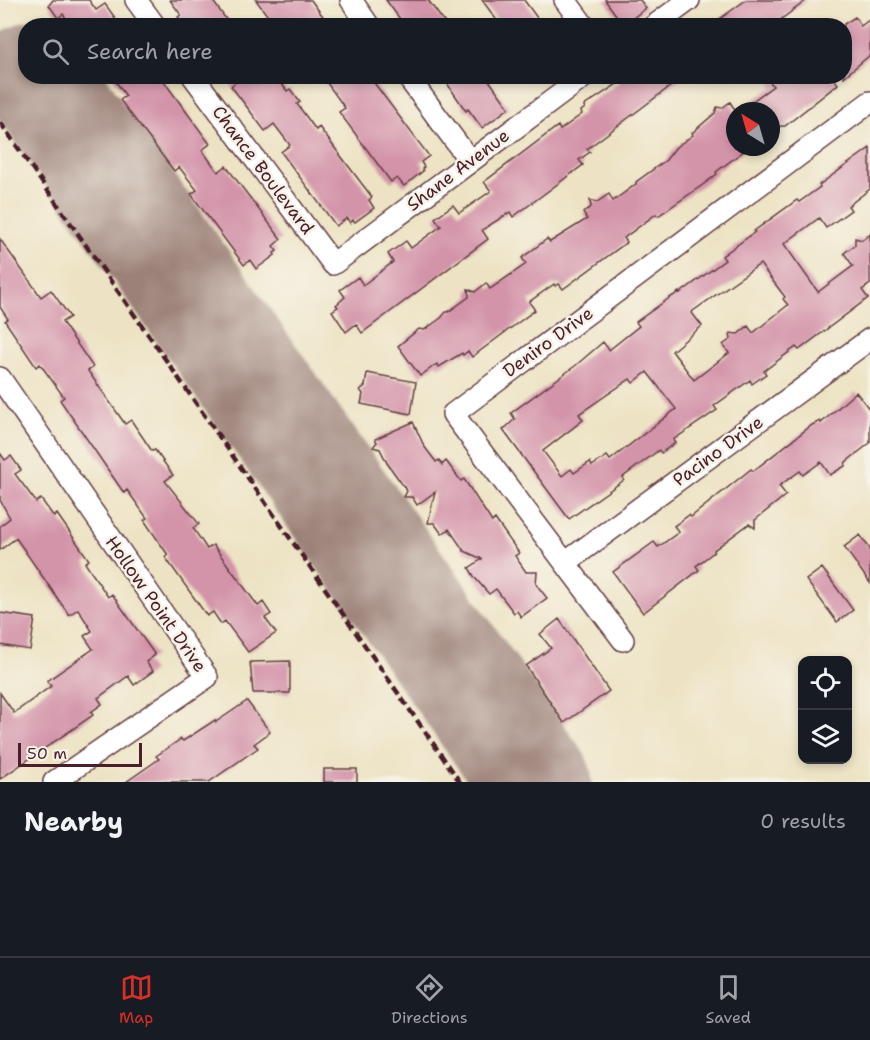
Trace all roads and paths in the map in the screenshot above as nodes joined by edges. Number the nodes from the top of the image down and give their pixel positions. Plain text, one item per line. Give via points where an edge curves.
1 (136, 0) edge
2 (351, 0) edge
3 (565, 0) edge
4 (689, 0) edge
5 (149, 18) edge
6 (363, 18) edge
7 (578, 18) edge
8 (665, 18) edge
9 (199, 84) edge
10 (413, 84) edge
11 (574, 84) edge
12 (870, 102) edge
13 (470, 160) junction
14 (333, 264) joint
15 (870, 339) edge
16 (0, 378) edge
17 (565, 563) junction
18 (623, 640) dead end
19 (54, 782) edge

1 - 5 street
2 - 6 street
3 - 7 street
4 - 8 street
9 - 14 street, Chance Boulevard
10 - 13 street
11 - 13 street, Shane Avenue
12 - 17 street, Deniro Drive via 453,414
13 - 14 street, Shane Avenue
15 - 17 street, Pacino Drive
16 - 19 street, Hollow Point Drive via 207,677
17 - 18 street, Deniro Drive

